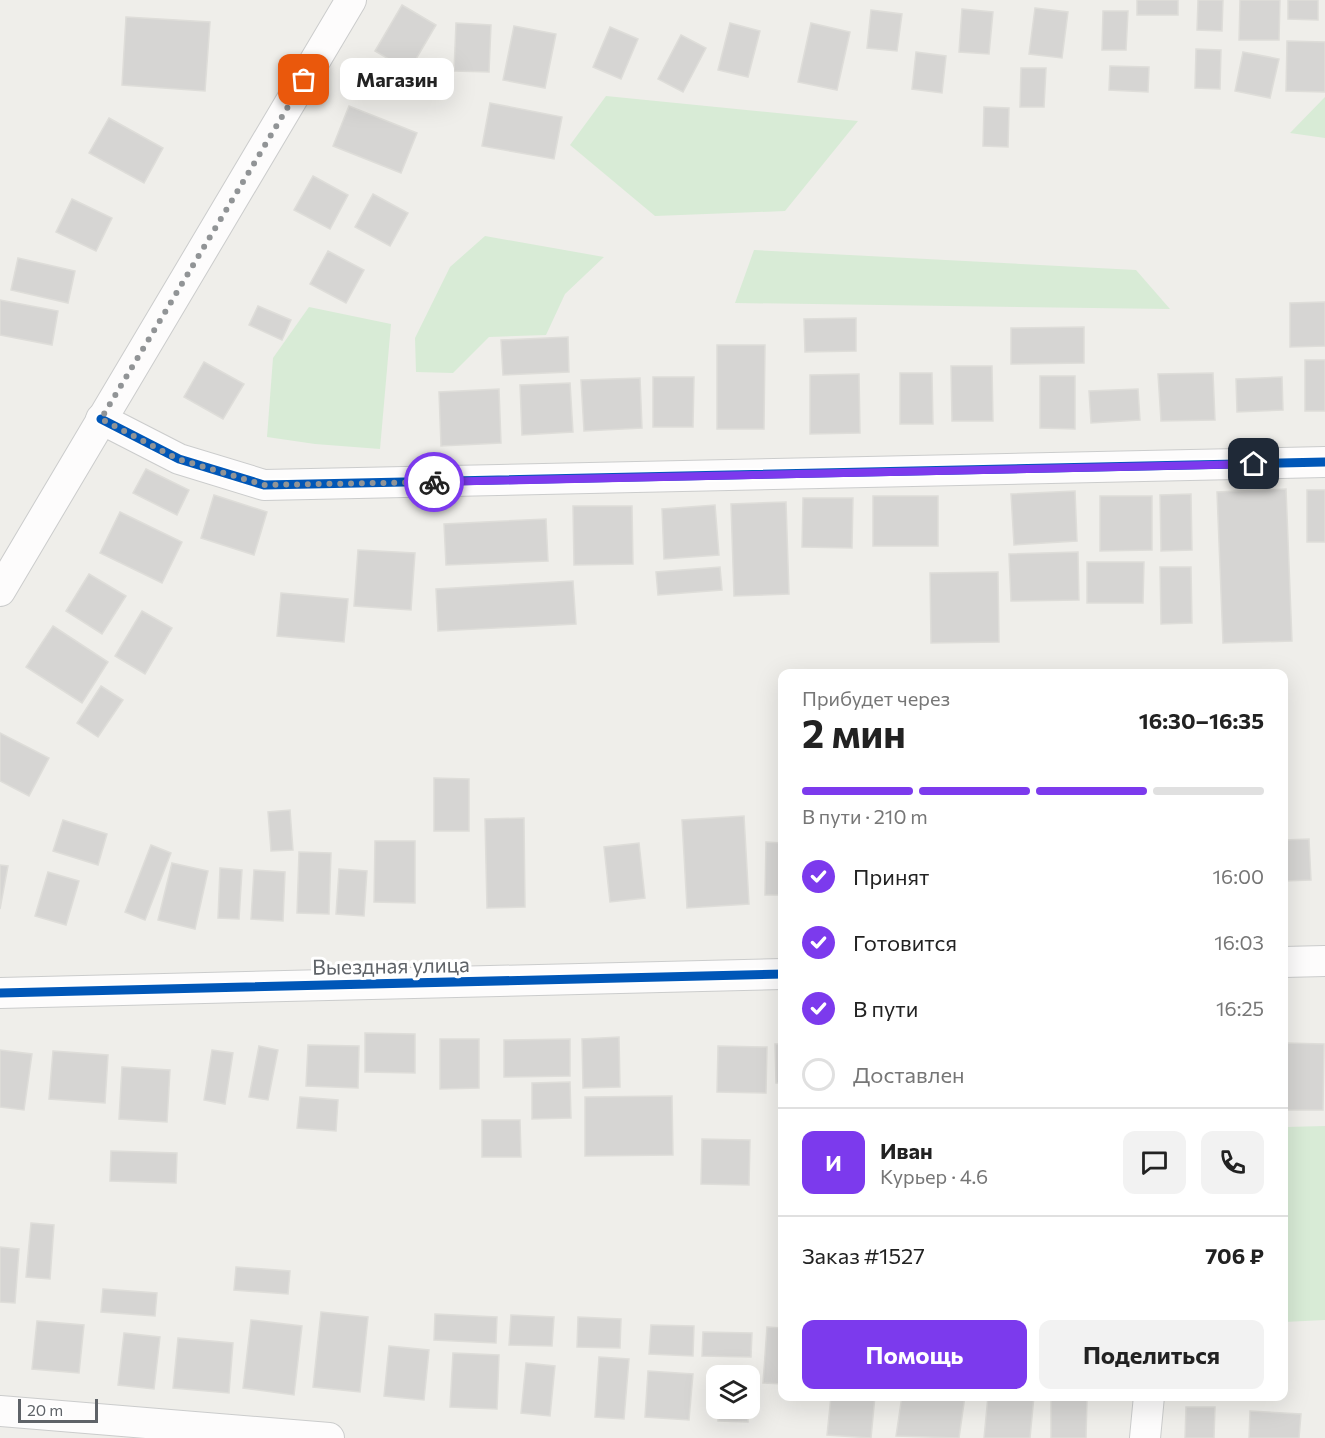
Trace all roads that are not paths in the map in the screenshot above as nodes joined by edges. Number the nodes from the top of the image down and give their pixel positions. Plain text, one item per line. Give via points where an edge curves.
1 (351, 0) edge
2 (101, 419) junction
3 (1325, 462) edge
4 (0, 591) edge
5 (1325, 961) edge
6 (1288, 962) edge
7 (778, 974) edge
8 (0, 993) edge
9 (1148, 1401) edge
10 (0, 1411) edge
11 (329, 1438) edge
12 (1144, 1438) edge

1 - 2 street
2 - 3 street via 178,459 264,485
2 - 4 street
5 - 6 street
7 - 8 street, Выездная улица
9 - 12 street
10 - 11 street

